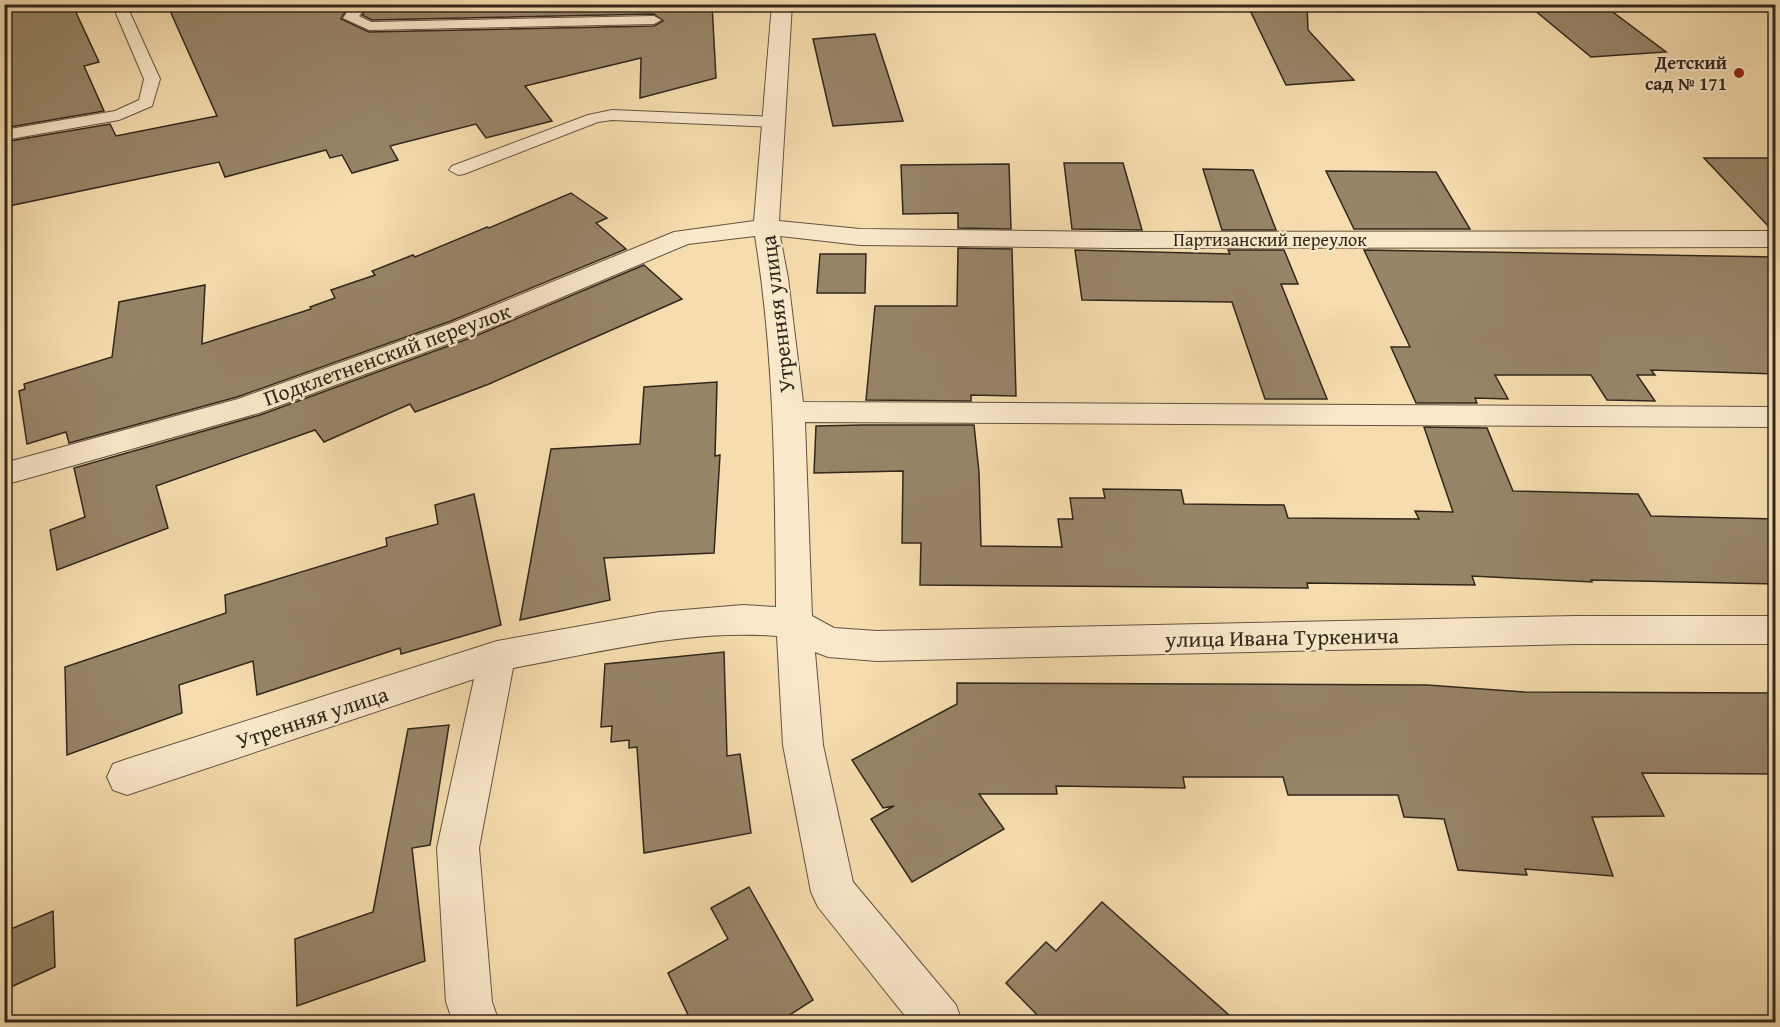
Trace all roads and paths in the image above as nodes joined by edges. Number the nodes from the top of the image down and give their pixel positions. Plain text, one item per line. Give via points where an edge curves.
1 (119, 4) edge
2 (361, 4) edge
3 (782, 4) edge
4 (654, 20) dead end
5 (773, 122) junction
6 (4, 135) edge
7 (458, 170) dead end
8 (766, 227) junction
9 (1776, 239) edge
10 (789, 412) junction
11 (1776, 417) edge
12 (4, 474) edge
13 (794, 623) junction
14 (1776, 630) edge
15 (497, 656) junction
16 (127, 777) dead end
17 (476, 1023) edge
18 (939, 1023) edge

1 - 6 lane via 152,79 146,103 119,115
2 - 4 lane via 350,18 369,27
3 - 5 street, Утренняя улица
5 - 7 lane via 612,115 594,118
5 - 8 street, Утренняя улица
8 - 9 street, Партизанский переулок via 860,237
8 - 10 street, Утренняя улица
8 - 12 street, Подклетненский переулок via 683,237 462,329 248,406
10 - 11 street
10 - 13 street, Утренняя улица
13 - 14 street, улица Ивана Туркенича via 828,642 878,646 1576,630
13 - 15 street, Утренняя улица via 743,619 659,626
13 - 18 street, Утренняя улица via 803,745 833,892
15 - 16 street, Утренняя улица
15 - 17 street via 458,848 469,1002

